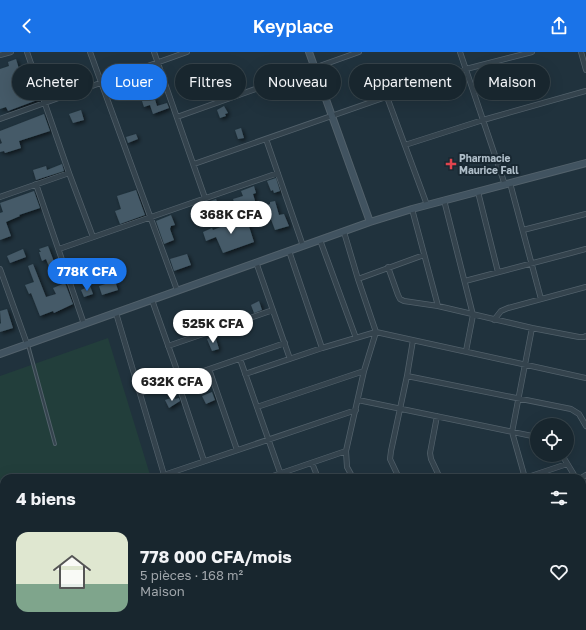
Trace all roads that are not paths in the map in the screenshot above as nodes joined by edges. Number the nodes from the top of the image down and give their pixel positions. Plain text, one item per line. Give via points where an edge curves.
1 (12, 52) edge
2 (27, 52) edge
3 (90, 52) edge
4 (154, 52) edge
5 (187, 52) edge
6 (309, 52) edge
7 (358, 52) edge
8 (460, 52) edge
9 (532, 52) edge
10 (581, 52) edge
11 (0, 55) edge
12 (157, 62) junction
13 (152, 64) edge
14 (313, 64) edge
15 (323, 64) edge
16 (464, 64) edge
17 (466, 69) joint
18 (586, 70) edge
19 (101, 80) edge
20 (101, 82) edge
21 (254, 89) edge
22 (586, 91) edge
23 (109, 100) edge
24 (326, 100) edge
25 (378, 100) edge
26 (388, 100) edge
27 (44, 103) junction
28 (332, 116) junction
29 (177, 117) junction
30 (0, 119) edge
31 (483, 120) junction
32 (266, 139) junction
33 (405, 146) junction
34 (586, 163) edge
35 (194, 164) junction
36 (69, 173) junction
37 (278, 173) junction
38 (36, 184) junction
39 (507, 184) junction
40 (478, 192) junction
41 (0, 197) edge
42 (206, 198) junction
43 (444, 200) junction
44 (427, 205) junction
45 (412, 209) junction
46 (586, 214) edge
47 (151, 217) junction
48 (370, 222) junction
49 (523, 230) junction
50 (344, 232) junction
51 (93, 238) junction
52 (320, 240) junction
53 (303, 246) junction
54 (59, 249) junction
55 (586, 250) edge
56 (288, 251) junction
57 (424, 254) junction
58 (256, 262) junction
59 (531, 264) junction
60 (388, 267) junction
61 (0, 269) edge
62 (498, 272) junction
63 (2, 279) edge
64 (358, 279) junction
65 (465, 281) junction
66 (586, 287) edge
67 (177, 290) junction
68 (541, 298) junction
69 (152, 300) junction
70 (438, 306) junction
71 (273, 310) junction
72 (116, 313) junction
73 (473, 315) junction
74 (494, 320) junction
75 (84, 324) junction
76 (532, 328) junction
77 (376, 332) junction
78 (586, 336) edge
79 (356, 338) junction
80 (413, 340) junction
81 (28, 344) junction
82 (285, 344) junction
83 (168, 346) junction
84 (322, 348) junction
85 (466, 351) junction
86 (0, 354) edge
87 (240, 359) junction
88 (290, 359) junction
89 (526, 364) junction
90 (209, 369) junction
91 (364, 371) junction
92 (245, 374) junction
93 (407, 376) junction
94 (586, 378) edge
95 (178, 380) junction
96 (140, 393) junction
97 (358, 400) junction
98 (519, 400) junction
99 (257, 407) junction
100 (400, 408) junction
101 (356, 410) junction
102 (437, 416) junction
103 (586, 426) edge
104 (512, 432) junction
105 (530, 436) edge
106 (268, 440) junction
107 (55, 444) dead end
108 (237, 450) junction
109 (346, 451) junction
110 (204, 461) junction
111 (312, 463) junction
112 (567, 464) joint
113 (164, 474) edge
114 (170, 474) edge
115 (280, 474) edge
116 (286, 474) edge
117 (316, 474) edge
118 (350, 474) edge
119 (396, 474) edge
120 (438, 474) edge
121 (524, 474) edge
122 (537, 474) edge
123 (573, 474) edge

1 - 11 street
2 - 27 street
3 - 19 street
4 - 12 street
5 - 12 street
6 - 14 main road
7 - 15 street
8 - 16 street
9 - 17 street
10 - 18 street
12 - 13 street
12 - 29 street
17 - 31 street
20 - 27 street
21 - 29 street
22 - 31 street
23 - 47 street
24 - 28 main road
25 - 28 street
26 - 33 street
27 - 30 street
27 - 36 street
28 - 32 street
28 - 48 main road
29 - 35 street
31 - 33 street
31 - 39 street
32 - 35 street
32 - 37 street
33 - 44 street
34 - 39 main road
35 - 42 street
36 - 38 street
36 - 51 street
37 - 42 street
37 - 53 street
38 - 41 street
38 - 54 street
39 - 40 main road
39 - 49 street
40 - 43 main road
40 - 62 street
42 - 47 street
43 - 44 main road
43 - 65 street
44 - 45 main road
45 - 48 main road
45 - 57 street
46 - 49 street
47 - 51 street
47 - 67 street
48 - 50 main road
49 - 59 street
50 - 52 main road
50 - 64 street
51 - 54 street
52 - 53 main road
52 - 79 street
53 - 56 main road
54 - 75 street
55 - 59 street
56 - 58 main road
56 - 84 street
57 - 60 street
57 - 70 street
58 - 67 main road
58 - 71 street
59 - 62 street
59 - 68 street
60 - 64 street
60 - 70 street via 400,299
61 - 63 street
62 - 65 street
63 - 81 street
64 - 77 street
65 - 73 street
66 - 68 street
67 - 69 main road
68 - 74 street via 501,311
69 - 72 main road
69 - 83 street
70 - 73 street
71 - 82 street
71 - 83 street
72 - 75 main road
72 - 96 street
73 - 74 street
73 - 85 street
74 - 76 street
75 - 81 main road
76 - 78 street via 579,337
76 - 89 street
77 - 79 street
77 - 80 street
77 - 91 street
79 - 84 street
80 - 85 street
80 - 93 street
81 - 86 main road
81 - 107 lane
82 - 87 street
82 - 88 street
83 - 95 street
84 - 88 street
85 - 89 street
87 - 90 street
87 - 92 street
88 - 92 street
89 - 94 street
89 - 98 street
90 - 95 street
90 - 108 street
91 - 97 street
91 - 99 street
92 - 99 street
93 - 98 street
93 - 100 street
95 - 96 street
95 - 110 street
96 - 113 street
97 - 100 street
97 - 101 street
98 - 103 street via 576,411
98 - 104 street
99 - 106 street
100 - 102 street
100 - 119 street via 390,459
101 - 106 street
101 - 109 street
102 - 104 street
102 - 120 street via 430,454
104 - 105 street
104 - 121 street
106 - 108 street
106 - 115 street
108 - 110 street
109 - 111 street
109 - 118 street
110 - 114 street
111 - 116 street
111 - 117 street
112 - 122 street
112 - 123 street

